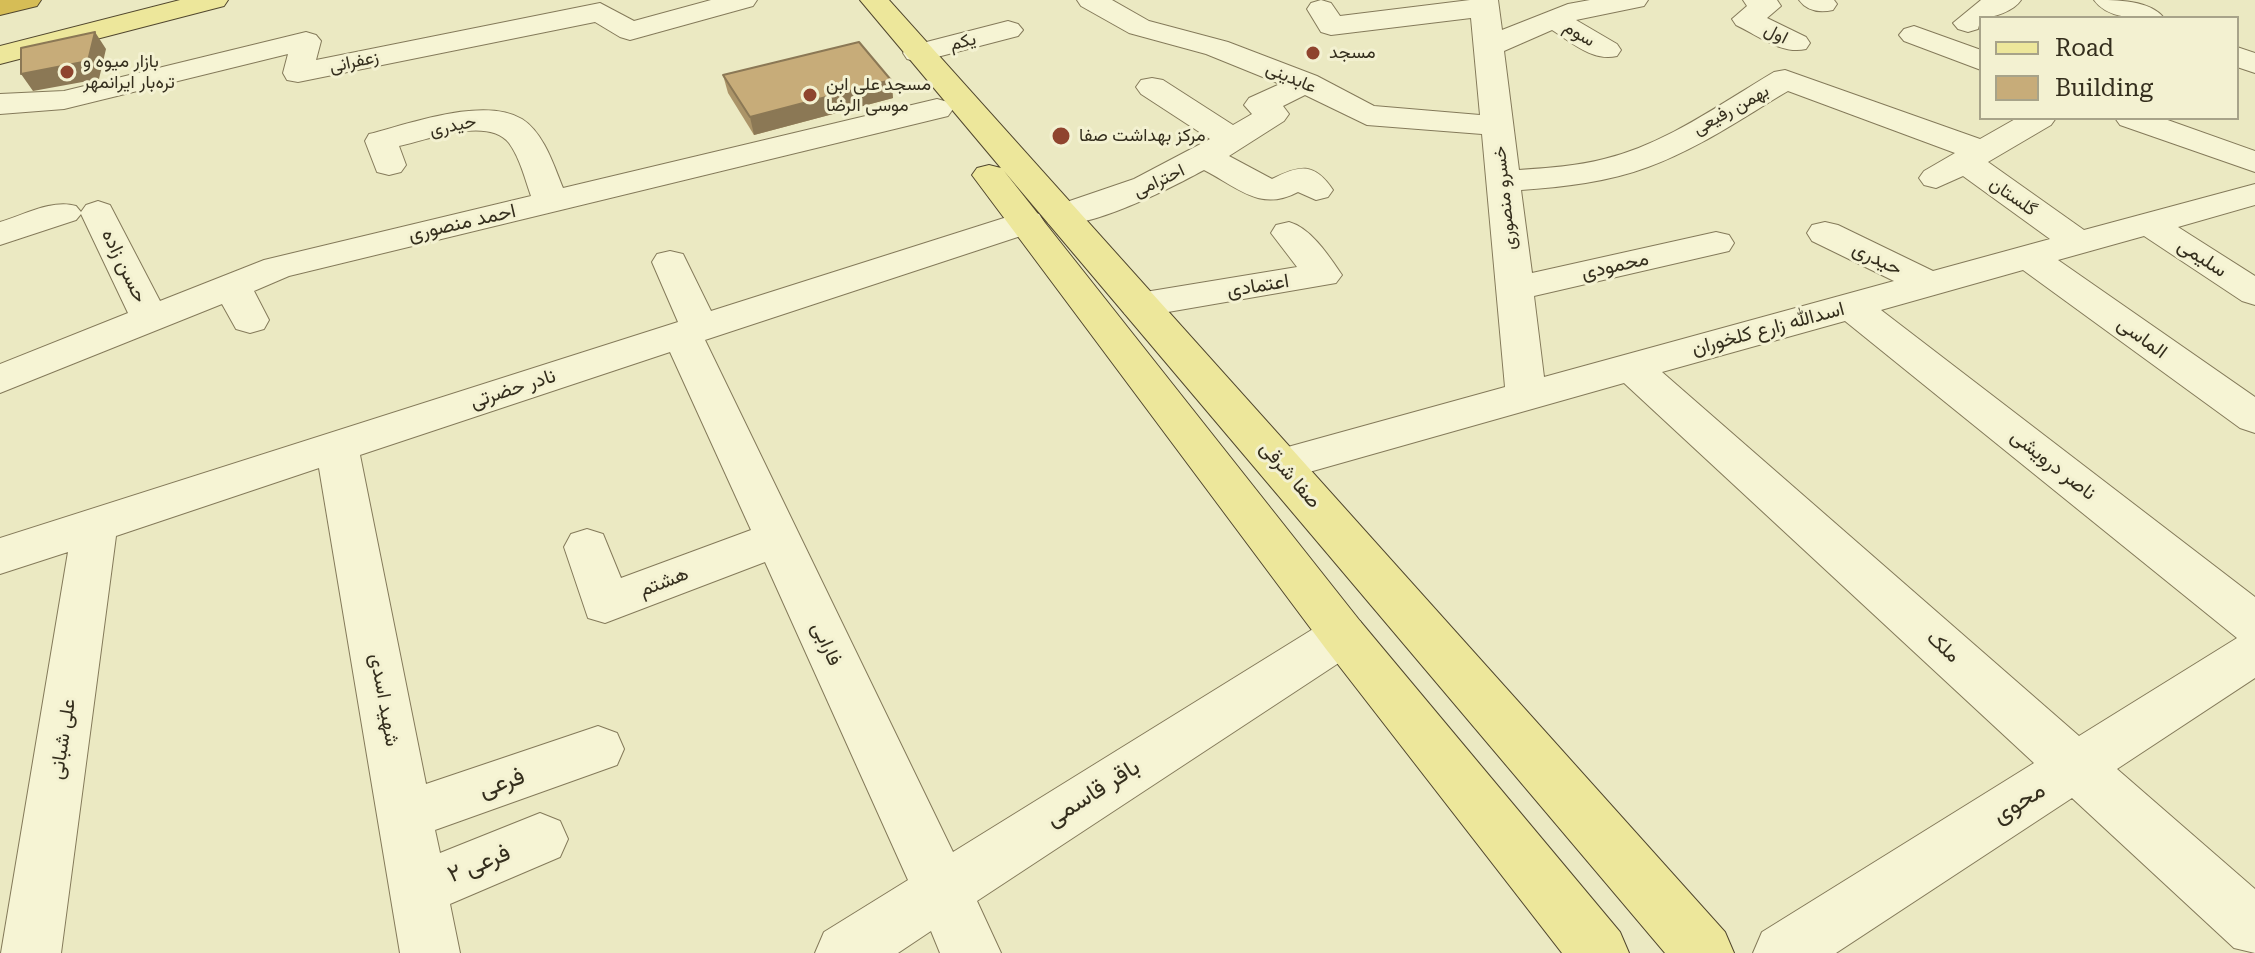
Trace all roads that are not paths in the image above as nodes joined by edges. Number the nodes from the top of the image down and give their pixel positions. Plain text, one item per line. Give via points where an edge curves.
1 (27, 0) edge
2 (129, 0) edge
3 (214, 0) edge
4 (743, 0) edge
5 (851, 0) edge
6 (874, 0) edge
7 (1091, 0) edge
8 (1634, 0) edge
9 (1757, 0) edge
10 (2007, 0) edge
11 (2108, 0) edge
12 (1484, 4) edge
13 (0, 6) edge
14 (1321, 9) dead end
15 (2145, 16) edge
16 (1553, 19) junction
17 (1968, 23) dead end
18 (1008, 30) dead end
19 (0, 33) edge
20 (1914, 35) dead end
21 (1795, 43) dead end
22 (1488, 47) junction
23 (1606, 50) dead end
24 (0, 55) edge
25 (907, 55) junction
26 (1979, 60) edge
27 (1306, 83) junction
28 (1152, 87) dead end
29 (64, 100) junction
30 (0, 104) edge
31 (949, 106) junction
32 (1367, 115) junction
33 (2037, 120) edge
34 (2137, 120) edge
35 (1497, 126) junction
36 (1337, 133) dead end
37 (70, 135) dead end
38 (1220, 149) junction
39 (2255, 162) edge
40 (1961, 164) junction
41 (389, 165) dead end
42 (1503, 181) junction
43 (1316, 190) dead end
44 (2255, 194) edge
45 (551, 203) junction
46 (1044, 219) junction
47 (2149, 224) junction
48 (1289, 233) dead end
49 (1825, 233) dead end
50 (0, 234) edge
51 (1716, 243) dead end
52 (2079, 243) junction
53 (2029, 257) junction
54 (670, 262) dead end
55 (1929, 284) junction
56 (232, 286) junction
57 (1514, 289) junction
58 (2255, 293) edge
59 (1139, 305) junction
60 (1851, 306) junction
61 (1095, 313) junction
62 (150, 319) junction
63 (250, 320) dead end
64 (691, 331) junction
65 (1631, 367) junction
66 (0, 379) edge
67 (1526, 396) junction
68 (2255, 418) edge
69 (337, 446) junction
70 (1281, 464) junction
71 (1224, 480) junction
72 (95, 525) junction
73 (777, 539) junction
74 (587, 547) dead end
75 (0, 556) edge
76 (1398, 600) junction
77 (2255, 624) edge
78 (1343, 635) junction
79 (2255, 652) edge
80 (598, 749) dead end
81 (2076, 767) junction
82 (405, 816) junction
83 (540, 839) dead end
84 (418, 889) junction
85 (941, 890) junction
86 (2255, 928) edge
87 (31, 953) edge
88 (430, 953) edge
89 (845, 953) edge
90 (971, 953) edge
91 (1599, 953) edge
92 (1704, 953) edge
93 (1783, 953) edge

1 - 13 highway
2 - 19 main road
3 - 24 main road
4 - 29 street, زعفرانی via 630,31 600,12 497,20 298,73 307,28 129,70
5 - 25 main road, صفا شرقی
6 - 25 main road, صفا شرقی
7 - 27 street, عابدینی via 1139,27 1217,48
8 - 16 street
9 - 21 street, اول via 1767,6 1746,19
10 - 17 street
11 - 15 street
12 - 14 street via 1331,26
12 - 22 street, خسرو منصوری
16 - 22 street
16 - 23 street, سوم
18 - 25 street, یکم
20 - 26 street
22 - 35 street, خسرو منصوری
25 - 31 main road, صفا شرقی
27 - 32 street, عابدینی
27 - 38 street, احترامی via 1260,105 1273,114
28 - 38 street
29 - 30 street, زعفرانی
29 - 37 street
31 - 45 street, احمد منصوری
31 - 46 main road, صفا شرقی
32 - 35 street, عابدینی
32 - 36 street
33 - 40 street
34 - 39 street
35 - 42 street, خسرو منصوری
38 - 43 street via 1272,192 1302,177
38 - 46 street, احترامی via 1133,193
40 - 42 street, بهمن رفیعی via 1785,79 1658,151 1617,166 1572,176
40 - 52 street, گلستان
41 - 45 street, حیدری via 381,141 483,119 509,125 532,154
42 - 57 street, خسرو منصوری
44 - 47 street, اسدالله زارع کلخوران
45 - 56 street, احمد منصوری via 321,256
46 - 59 main road, صفا شرقی
46 - 61 main road, صفا شرقی
46 - 64 street, نادر حضرتی
47 - 52 street, اسدالله زارع کلخوران
47 - 58 street, سلیمی
48 - 59 street, اعتمادی via 1323,275
49 - 55 street, حیدری
50 - 62 street, حسن زاده via 81,212
51 - 57 street, محمودی
52 - 53 street, اسدالله زارع کلخوران
53 - 55 street, اسدالله زارع کلخوران
53 - 68 street, الماسی
54 - 64 street
55 - 60 street, اسدالله زارع کلخوران
56 - 62 street, احمد منصوری
56 - 63 street
57 - 67 street, خسرو منصوری
59 - 61 main road
59 - 70 main road, صفا شرقی
60 - 65 street, اسدالله زارع کلخوران
60 - 77 street, ناصر درویشی
61 - 71 main road, صفا شرقی
62 - 66 street, احمد منصوری
64 - 69 street, نادر حضرتی
64 - 73 street, فارابی
65 - 67 street, اسدالله زارع کلخوران
65 - 81 street, ملک
67 - 70 street, اسدالله زارع کلخوران
69 - 72 street, نادر حضرتی
69 - 82 street, شهید اسدی
70 - 71 main road
70 - 76 main road, صفا شرقی
71 - 78 main road, صفا شرقی
72 - 75 street, نادر حضرتی
72 - 87 street, علی شبانی
73 - 74 street, هشتم via 605,604
73 - 85 street, فارابی
76 - 78 main road
76 - 92 main road, صفا شرقی
78 - 85 street, باقر قاسمی
78 - 91 main road, صفا شرقی
79 - 81 street, محوی
80 - 82 street, فرعی
81 - 86 street, ملک
81 - 93 street, محوی
82 - 84 street, شهید اسدی
83 - 84 street, فرعی ۲
84 - 88 street, شهید اسدی
85 - 89 street, باقر قاسمی
85 - 90 street, فارابی

